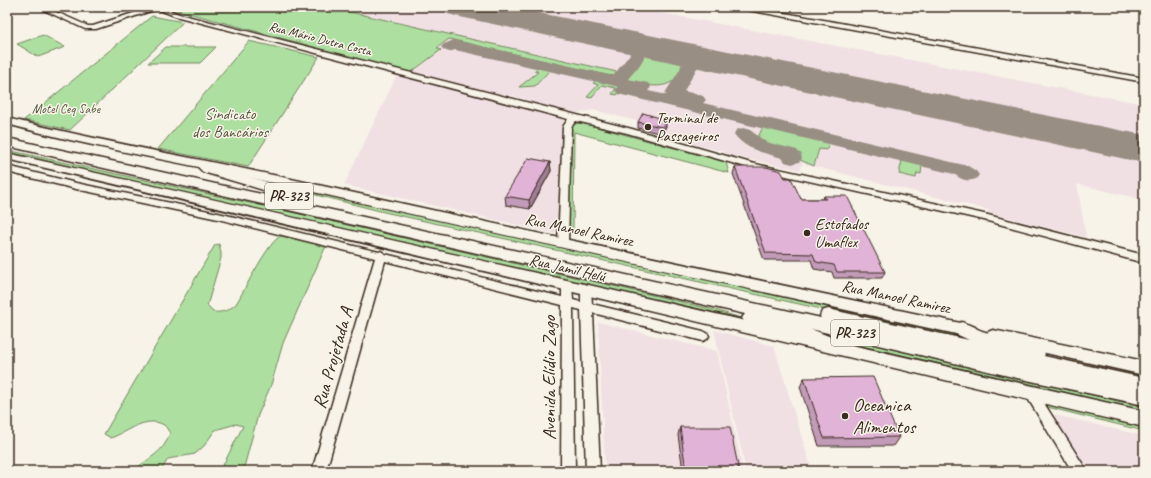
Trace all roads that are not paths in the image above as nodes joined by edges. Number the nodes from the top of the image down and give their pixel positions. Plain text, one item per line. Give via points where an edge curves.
1 (40, 7) edge
2 (158, 7) edge
3 (742, 7) edge
4 (1144, 80) edge
5 (575, 118) junction
6 (7, 121) edge
7 (7, 135) edge
8 (7, 142) edge
9 (7, 148) edge
10 (44, 151) junction
11 (7, 156) edge
12 (203, 165) junction
13 (7, 169) edge
14 (290, 197) junction
15 (563, 244) junction
16 (381, 256) junction
17 (1144, 259) edge
18 (568, 286) junction
19 (586, 290) junction
20 (676, 292) junction
21 (568, 303) junction
22 (586, 307) junction
23 (962, 329) junction
24 (703, 336) dead end
25 (840, 348) junction
26 (1144, 368) edge
27 (1144, 380) edge
28 (1144, 386) edge
29 (1031, 393) junction
30 (1144, 397) edge
31 (1144, 418) edge
32 (319, 471) edge
33 (568, 471) edge
34 (593, 471) edge
35 (1080, 471) edge

1 - 2 street, Rua Mário Dutra Costa via 87,28
2 - 5 street, Rua Mário Dutra Costa via 176,15
3 - 4 street
5 - 15 street via 567,127
5 - 17 street, Rua Mário Dutra Costa via 748,165 984,217
6 - 12 main road, Rua Manoel Ramirez
7 - 14 highway, PR-323
8 - 10 highway, PR-323
9 - 10 highway
10 - 20 highway, PR-323
11 - 18 main road, Rua Jamil Helú
12 - 14 highway via 208,169 282,191
12 - 15 main road, Rua Manoel Ramirez
13 - 16 street via 218,216
14 - 28 highway, PR-323
15 - 23 main road, Rua Manoel Ramirez
16 - 21 street
16 - 32 street, Rua Projetada A
18 - 19 main road, Rua Jamil Helú
18 - 21 street, Avenida Elídio Zago
19 - 22 street
19 - 25 main road, Rua Jamil Helú
20 - 25 highway via 684,297 820,339
20 - 30 highway, PR-323
21 - 22 street
21 - 33 street, Avenida Elídio Zago
22 - 24 street
22 - 34 street
23 - 26 main road, Rua Manoel Ramirez
23 - 27 highway via 977,336 1057,360
25 - 29 main road, Rua Jamil Helú
29 - 31 main road, Rua Jamil Helú
29 - 35 street

